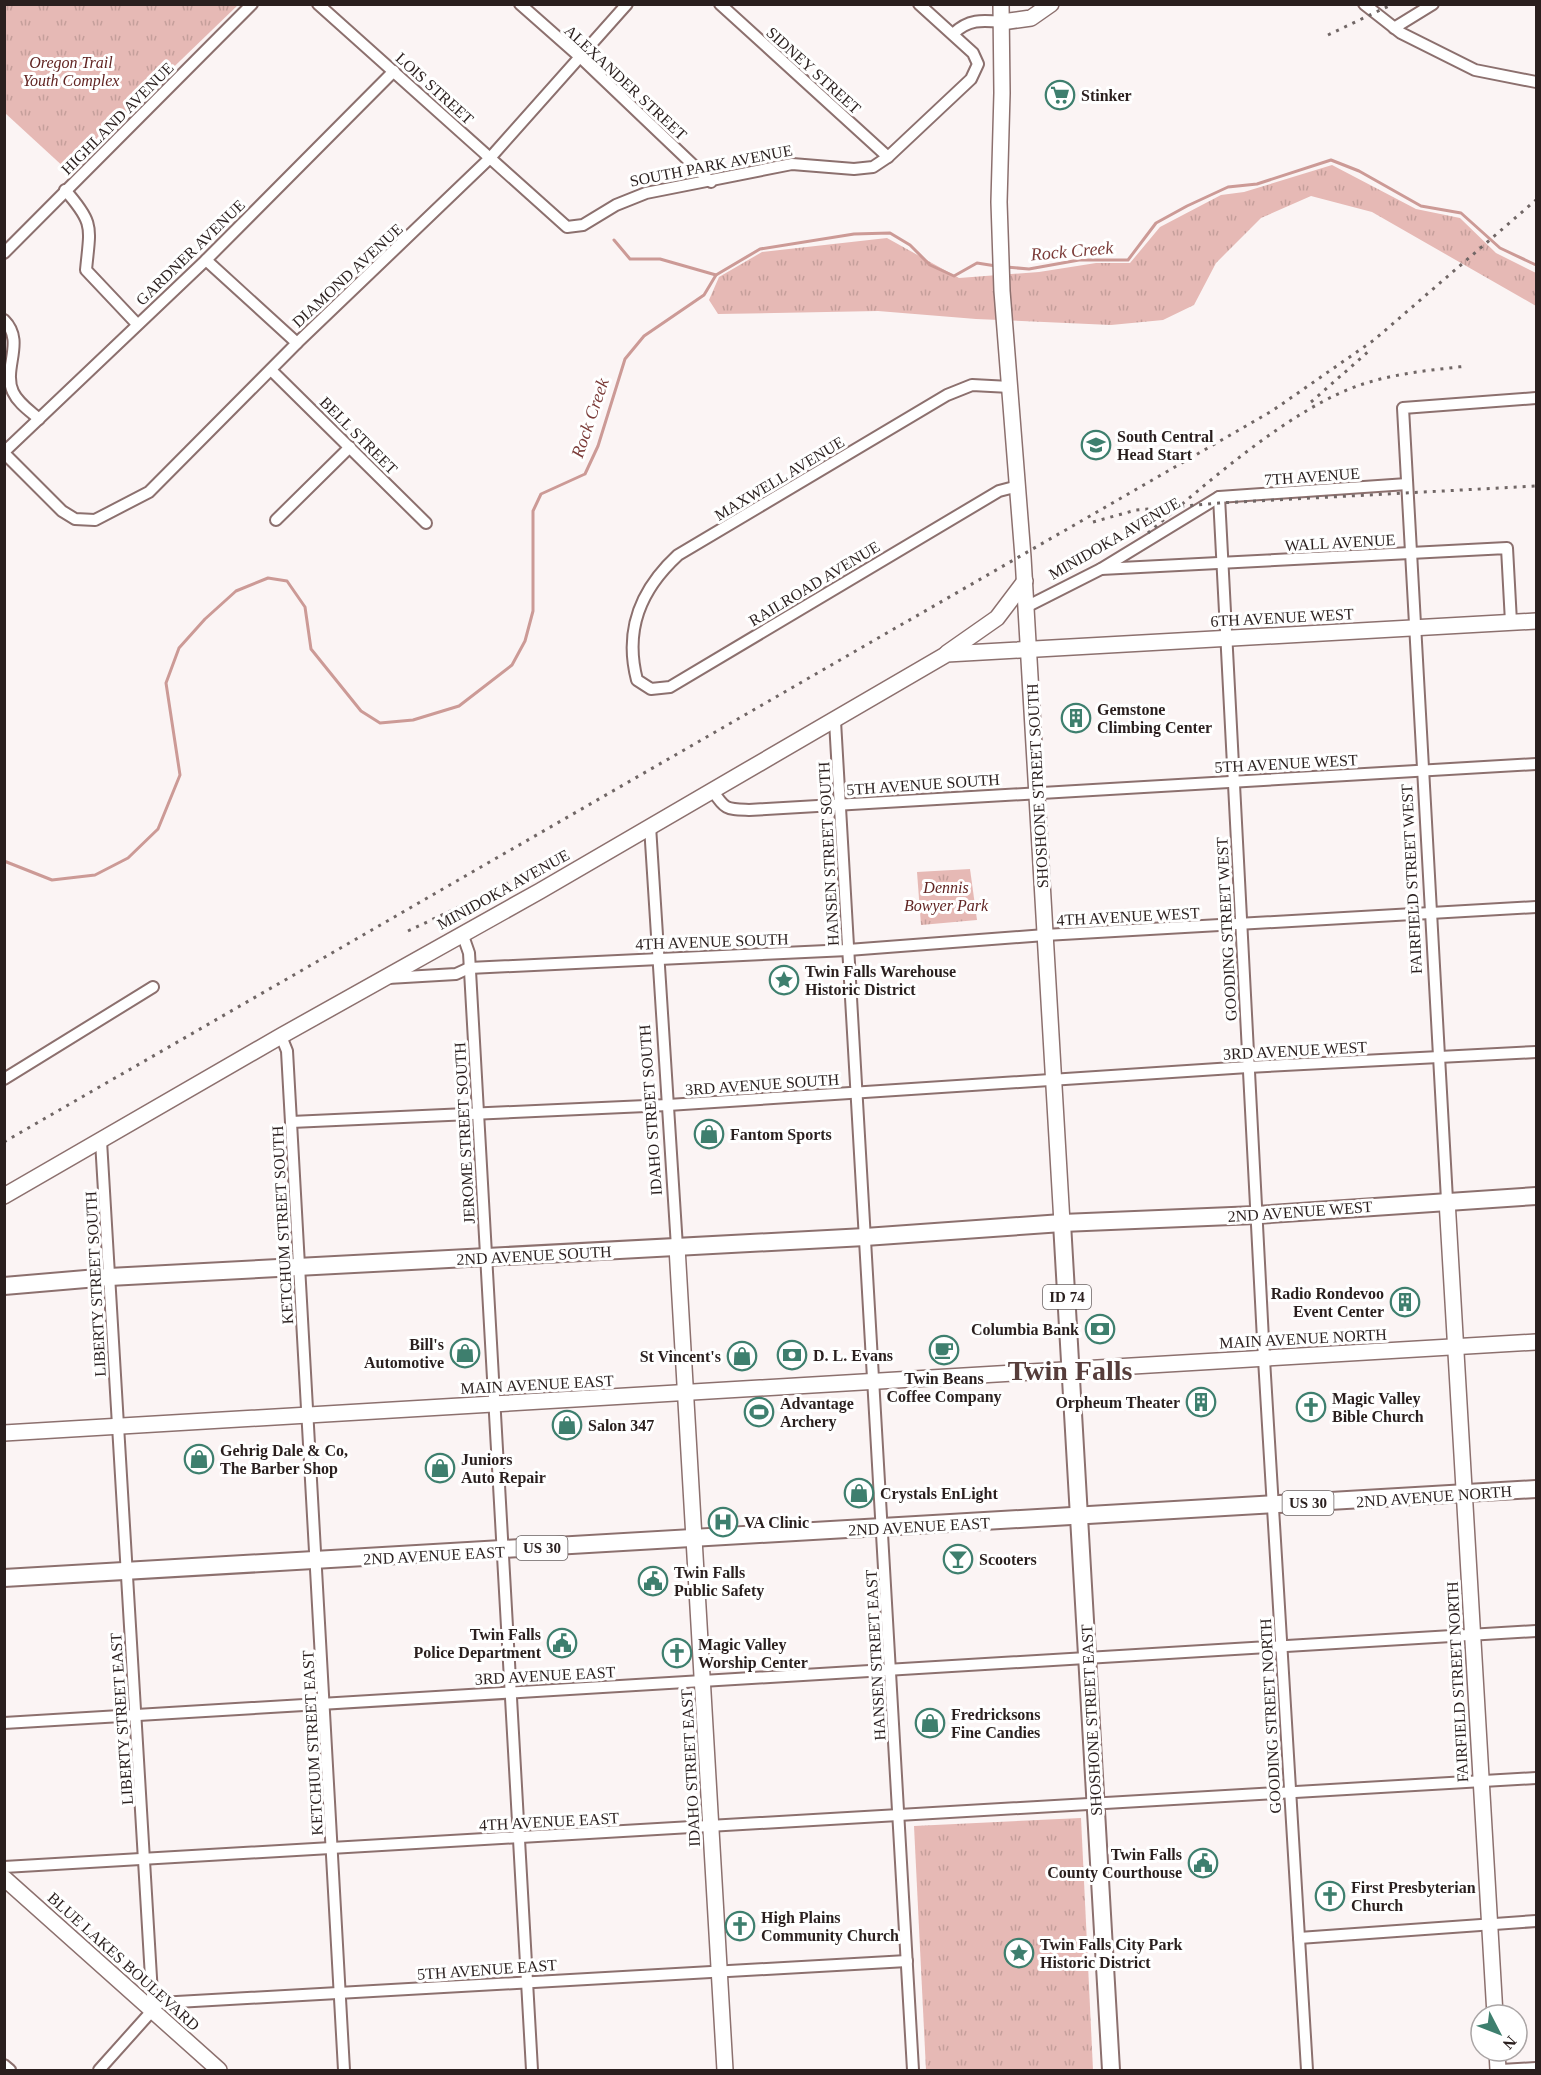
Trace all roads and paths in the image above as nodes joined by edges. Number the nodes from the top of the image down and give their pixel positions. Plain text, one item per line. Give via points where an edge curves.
1 (252, 4) edge
2 (318, 4) edge
3 (520, 4) edge
4 (627, 4) edge
5 (720, 4) edge
6 (919, 4) edge
7 (1001, 4) edge
8 (1051, 4) edge
9 (1364, 4) edge
10 (1433, 4) edge
11 (1002, 22) junction
12 (1394, 28) junction
13 (953, 34) junction
14 (580, 57) junction
15 (394, 71) junction
16 (1536, 82) edge
17 (888, 157) junction
18 (490, 158) junction
19 (711, 182) junction
20 (65, 190) junction
21 (531, 195) joint
22 (4, 254) edge
23 (206, 260) junction
24 (4, 320) edge
25 (137, 324) junction
26 (297, 343) junction
27 (271, 370) junction
28 (1010, 383) junction
29 (1536, 398) edge
30 (39, 419) junction
31 (350, 447) junction
32 (4, 452) edge
33 (1407, 484) junction
34 (1018, 486) junction
35 (1219, 497) junction
36 (276, 520) dead end
37 (426, 523) dead end
38 (1411, 553) junction
39 (1222, 563) junction
40 (1101, 570) junction
41 (1025, 580) junction
42 (1026, 607) junction
43 (1536, 621) edge
44 (1511, 622) junction
45 (1415, 627) junction
46 (1226, 638) junction
47 (1029, 648) junction
48 (946, 654) junction
49 (634, 667) joint
50 (835, 721) junction
51 (1536, 764) edge
52 (1423, 770) junction
53 (1233, 781) junction
54 (713, 790) junction
55 (1037, 792) junction
56 (840, 804) junction
57 (650, 826) junction
58 (1536, 907) edge
59 (1431, 914) junction
60 (1241, 925) junction
61 (462, 933) junction
62 (1046, 935) junction
63 (848, 950) junction
64 (658, 958) junction
65 (469, 968) junction
66 (382, 979) junction
67 (153, 987) dead end
68 (281, 1036) junction
69 (1536, 1052) edge
70 (1439, 1059) junction
71 (1248, 1066) junction
72 (4, 1079) edge
73 (1054, 1079) junction
74 (857, 1092) junction
75 (668, 1106) junction
76 (478, 1114) junction
77 (291, 1122) junction
78 (101, 1141) junction
79 (4, 1196) edge
80 (1536, 1196) edge
81 (1447, 1200) junction
82 (1256, 1215) junction
83 (1062, 1223) junction
84 (865, 1237) junction
85 (677, 1247) junction
86 (486, 1258) junction
87 (299, 1269) junction
88 (110, 1278) junction
89 (4, 1286) edge
90 (1536, 1342) edge
91 (1455, 1347) junction
92 (1264, 1359) junction
93 (1071, 1370) junction
94 (874, 1382) junction
95 (687, 1392) junction
96 (496, 1404) junction
97 (308, 1414) junction
98 (118, 1426) junction
99 (4, 1433) edge
100 (1536, 1489) edge
101 (1464, 1493) junction
102 (1272, 1504) junction
103 (1079, 1516) junction
104 (884, 1528) junction
105 (695, 1539) junction
106 (502, 1551) junction
107 (317, 1562) junction
108 (127, 1573) junction
109 (4, 1578) edge
110 (1536, 1631) edge
111 (1473, 1635) junction
112 (1281, 1646) junction
113 (1087, 1658) junction
114 (891, 1669) junction
115 (703, 1681) junction
116 (511, 1692) junction
117 (324, 1704) junction
118 (135, 1715) junction
119 (4, 1723) edge
120 (1536, 1778) edge
121 (1481, 1781) junction
122 (1290, 1793) junction
123 (1096, 1805) junction
124 (899, 1816) junction
125 (711, 1827) junction
126 (519, 1838) junction
127 (332, 1848) junction
128 (145, 1858) junction
129 (4, 1867) edge
130 (4, 1878) edge
131 (1536, 1921) edge
132 (1489, 1924) junction
133 (1299, 1938) junction
134 (907, 1961) junction
135 (719, 1970) junction
136 (527, 1982) junction
137 (340, 1992) junction
138 (1494, 2003) edge
139 (153, 2011) junction
140 (4, 2065) edge
141 (1536, 2068) edge
142 (10, 2070) edge
143 (99, 2070) edge
144 (219, 2070) edge
145 (344, 2070) edge
146 (532, 2070) edge
147 (725, 2070) edge
148 (913, 2070) edge
149 (1111, 2070) edge
150 (1307, 2070) edge
151 (1499, 2070) edge

1 - 20 street, HIGHLAND AVENUE
2 - 15 street, LOIS STREET
3 - 14 street, ALEXANDER STREET
4 - 14 street, DIAMOND AVENUE
5 - 17 street, SIDNEY STREET
6 - 13 street
7 - 11 street, ID 74
8 - 11 street via 1030,18
9 - 12 street
10 - 12 street
11 - 13 street via 972,21
11 - 28 street, SHOSHONE STREET SOUTH / ID 74 via 999,202
12 - 16 street via 1475,70
13 - 17 street, SOUTH PARK AVENUE via 973,53 978,64 971,79
14 - 18 street, DIAMOND AVENUE
14 - 19 street, ALEXANDER STREET
15 - 18 street, LOIS STREET
15 - 23 street, GARDNER AVENUE
17 - 19 street, SOUTH PARK AVENUE via 873,167 792,164
18 - 21 street, LOIS STREET
18 - 26 street, DIAMOND AVENUE
19 - 21 street, SOUTH PARK AVENUE via 645,193 583,225 567,227
20 - 22 street, HIGHLAND AVENUE
20 - 25 street via 86,214 90,225 86,270
23 - 25 street, GARDNER AVENUE
23 - 26 street
24 - 30 street via 15,338 10,386 19,401
25 - 30 street, GARDNER AVENUE
26 - 27 street, DIAMOND AVENUE
27 - 31 street, BELL STREET
27 - 32 street, DIAMOND AVENUE via 149,492 95,520 75,519 62,511
28 - 34 street, SHOSHONE STREET SOUTH / ID 74
28 - 49 street, MAXWELL AVENUE via 972,385 947,395 678,555 661,571 639,610 631,656
29 - 33 street, FAIRFIELD STREET WEST via 1403,408
30 - 32 street, GARDNER AVENUE
31 - 36 street
31 - 37 street, BELL STREET
33 - 35 street, 7TH AVENUE
33 - 38 street, FAIRFIELD STREET WEST
34 - 41 street, SHOSHONE STREET SOUTH / ID 74
34 - 49 street, RAILROAD AVENUE via 999,491 670,687 651,689 637,680
35 - 39 street, GOODING STREET WEST
35 - 40 street, MINIDOKA AVENUE
38 - 39 street, WALL AVENUE
38 - 44 street, WALL AVENUE via 1507,548
38 - 45 street, FAIRFIELD STREET WEST
39 - 40 street, WALL AVENUE
39 - 46 street, GOODING STREET WEST
40 - 42 street, MINIDOKA AVENUE
41 - 42 street, SHOSHONE STREET SOUTH / ID 74
41 - 48 street via 997,618
42 - 47 street, SHOSHONE STREET SOUTH / ID 74
43 - 44 street, 6TH AVENUE WEST
44 - 45 street, 6TH AVENUE WEST
45 - 46 street, 6TH AVENUE WEST
45 - 52 street, FAIRFIELD STREET WEST
46 - 47 street, 6TH AVENUE WEST
46 - 53 street, GOODING STREET WEST
47 - 48 street, MINIDOKA AVENUE
47 - 55 street, SHOSHONE STREET SOUTH / ID 74
48 - 50 street, MINIDOKA AVENUE
50 - 54 street, MINIDOKA AVENUE
50 - 56 street, HANSEN STREET SOUTH
51 - 52 street, 5TH AVENUE WEST
52 - 53 street, 5TH AVENUE WEST
52 - 59 street, FAIRFIELD STREET WEST
53 - 55 street, 5TH AVENUE WEST
53 - 60 street, GOODING STREET WEST
54 - 56 street, 5TH AVENUE SOUTH via 729,809
54 - 57 street, MINIDOKA AVENUE
55 - 56 street, 5TH AVENUE SOUTH
55 - 62 street, SHOSHONE STREET SOUTH / ID 74
56 - 63 street, HANSEN STREET SOUTH
57 - 61 street, MINIDOKA AVENUE
57 - 64 street, IDAHO STREET SOUTH
58 - 59 street, 4TH AVENUE WEST
59 - 60 street, 4TH AVENUE WEST
59 - 70 street, FAIRFIELD STREET WEST
60 - 62 street, 4TH AVENUE WEST
60 - 71 street, GOODING STREET WEST
61 - 65 street, JEROME STREET SOUTH
61 - 66 street, MINIDOKA AVENUE
62 - 63 street, 4TH AVENUE SOUTH
62 - 73 street, SHOSHONE STREET SOUTH / ID 74
63 - 64 street, 4TH AVENUE SOUTH
63 - 74 street, HANSEN STREET SOUTH
64 - 65 street, 4TH AVENUE SOUTH
64 - 75 street, IDAHO STREET SOUTH
65 - 66 street, 4TH AVENUE SOUTH via 456,974
65 - 76 street, JEROME STREET SOUTH
66 - 68 street, MINIDOKA AVENUE
67 - 72 street
68 - 77 street, KETCHUM STREET SOUTH via 287,1051
68 - 78 street, MINIDOKA AVENUE
69 - 70 street, 3RD AVENUE WEST
70 - 71 street, 3RD AVENUE WEST
70 - 81 street, FAIRFIELD STREET WEST
71 - 73 street, 3RD AVENUE WEST
71 - 82 street, GOODING STREET WEST
73 - 74 street, 3RD AVENUE SOUTH
73 - 83 street, SHOSHONE STREET SOUTH / ID 74
74 - 75 street, 3RD AVENUE SOUTH
74 - 84 street, HANSEN STREET SOUTH
75 - 76 street, 3RD AVENUE SOUTH
75 - 85 street, IDAHO STREET SOUTH
76 - 77 street, 3RD AVENUE SOUTH
76 - 86 street, JEROME STREET SOUTH
77 - 87 street, KETCHUM STREET SOUTH
78 - 79 street, MINIDOKA AVENUE
78 - 88 street, LIBERTY STREET SOUTH
80 - 81 main road, 2ND AVENUE WEST
81 - 82 main road, 2ND AVENUE WEST
81 - 91 street, FAIRFIELD STREET WEST
82 - 83 main road, 2ND AVENUE WEST
82 - 92 street, GOODING STREET WEST
83 - 84 main road, 2ND AVENUE SOUTH
83 - 93 main road, SHOSHONE STREET SOUTH / ID 74
84 - 85 main road, 2ND AVENUE SOUTH
84 - 94 street, HANSEN STREET EAST
85 - 86 main road, 2ND AVENUE SOUTH
85 - 95 street, IDAHO STREET SOUTH
86 - 87 main road, 2ND AVENUE SOUTH
86 - 96 street, JEROME STREET SOUTH
87 - 88 main road, 2ND AVENUE SOUTH
87 - 97 street, KETCHUM STREET SOUTH
88 - 89 main road, 2ND AVENUE SOUTH
88 - 98 street, LIBERTY STREET SOUTH
90 - 91 street, MAIN AVENUE NORTH
91 - 92 street, MAIN AVENUE NORTH
91 - 101 street, FAIRFIELD STREET NORTH
92 - 93 street, MAIN AVENUE NORTH
92 - 102 street, GOODING STREET NORTH
93 - 94 street, MAIN AVENUE EAST
93 - 103 main road, SHOSHONE STREET EAST / ID 74
94 - 95 street, MAIN AVENUE EAST
94 - 104 street, HANSEN STREET EAST
95 - 96 street, MAIN AVENUE EAST
95 - 105 street, IDAHO STREET EAST
96 - 97 street, MAIN AVENUE EAST
96 - 106 street, JEROME STREET SOUTH
97 - 98 street, MAIN AVENUE EAST
97 - 107 street, KETCHUM STREET EAST
98 - 99 street, MAIN AVENUE EAST
98 - 108 street, LIBERTY STREET EAST
100 - 101 main road, 2ND AVENUE NORTH / US 30
101 - 102 main road, 2ND AVENUE NORTH / US 30
101 - 111 street, FAIRFIELD STREET NORTH
102 - 103 main road, 2ND AVENUE NORTH / US 30
102 - 112 street, GOODING STREET NORTH
103 - 104 main road, 2ND AVENUE EAST / US 30
103 - 113 main road, SHOSHONE STREET EAST
104 - 105 main road, 2ND AVENUE EAST / US 30
104 - 114 street, HANSEN STREET EAST
105 - 106 main road, 2ND AVENUE EAST / US 30
105 - 115 street, IDAHO STREET EAST
106 - 107 main road, 2ND AVENUE EAST / US 30
106 - 116 street, JEROME STREET SOUTH
107 - 108 main road, 2ND AVENUE EAST / US 30
107 - 117 street, KETCHUM STREET EAST
108 - 109 main road, 2ND AVENUE EAST / US 30
108 - 118 street, LIBERTY STREET EAST
110 - 111 street, 3RD AVENUE EAST
111 - 112 street, 3RD AVENUE EAST
111 - 121 street, FAIRFIELD STREET NORTH
112 - 113 street, 3RD AVENUE EAST
112 - 122 street, GOODING STREET NORTH
113 - 114 street, 3RD AVENUE EAST
113 - 123 main road, SHOSHONE STREET EAST
114 - 115 street, 3RD AVENUE EAST
114 - 124 street, HANSEN STREET EAST
115 - 116 street, 3RD AVENUE EAST
115 - 125 street, IDAHO STREET EAST
116 - 117 street, 3RD AVENUE EAST
116 - 126 street, JEROME STREET SOUTH
117 - 118 street, 3RD AVENUE EAST
117 - 127 street, KETCHUM STREET EAST
118 - 119 street, 3RD AVENUE EAST
118 - 128 street, LIBERTY STREET EAST
120 - 121 street, 4TH AVENUE EAST
121 - 122 street, 4TH AVENUE EAST
121 - 132 street, FAIRFIELD STREET NORTH
122 - 123 street, 4TH AVENUE EAST
122 - 133 street, GOODING STREET NORTH
123 - 124 street, 4TH AVENUE EAST
123 - 149 main road, SHOSHONE STREET EAST
124 - 125 street, 4TH AVENUE EAST
124 - 134 street, HANSEN STREET EAST
125 - 126 street, 4TH AVENUE EAST
125 - 135 street, IDAHO STREET EAST
126 - 127 street, 4TH AVENUE EAST
126 - 136 street, JEROME STREET SOUTH
127 - 128 street, 4TH AVENUE EAST
127 - 137 street, KETCHUM STREET EAST
128 - 129 street, 4TH AVENUE EAST
128 - 139 street, LIBERTY STREET EAST
130 - 139 street, BLUE LAKES BOULEVARD
131 - 132 street
132 - 133 street
132 - 138 street, FAIRFIELD STREET NORTH
133 - 150 street, GOODING STREET NORTH
134 - 135 street, 5TH AVENUE EAST
134 - 148 street, HANSEN STREET EAST
135 - 136 street, 5TH AVENUE EAST
135 - 147 street, IDAHO STREET EAST
136 - 137 street, 5TH AVENUE EAST
136 - 146 street, JEROME STREET SOUTH
137 - 139 street, 5TH AVENUE EAST via 159,2003
137 - 145 street, KETCHUM STREET EAST
139 - 143 street, 5TH AVENUE EAST
139 - 144 street, BLUE LAKES BOULEVARD
140 - 142 street
141 - 151 street

